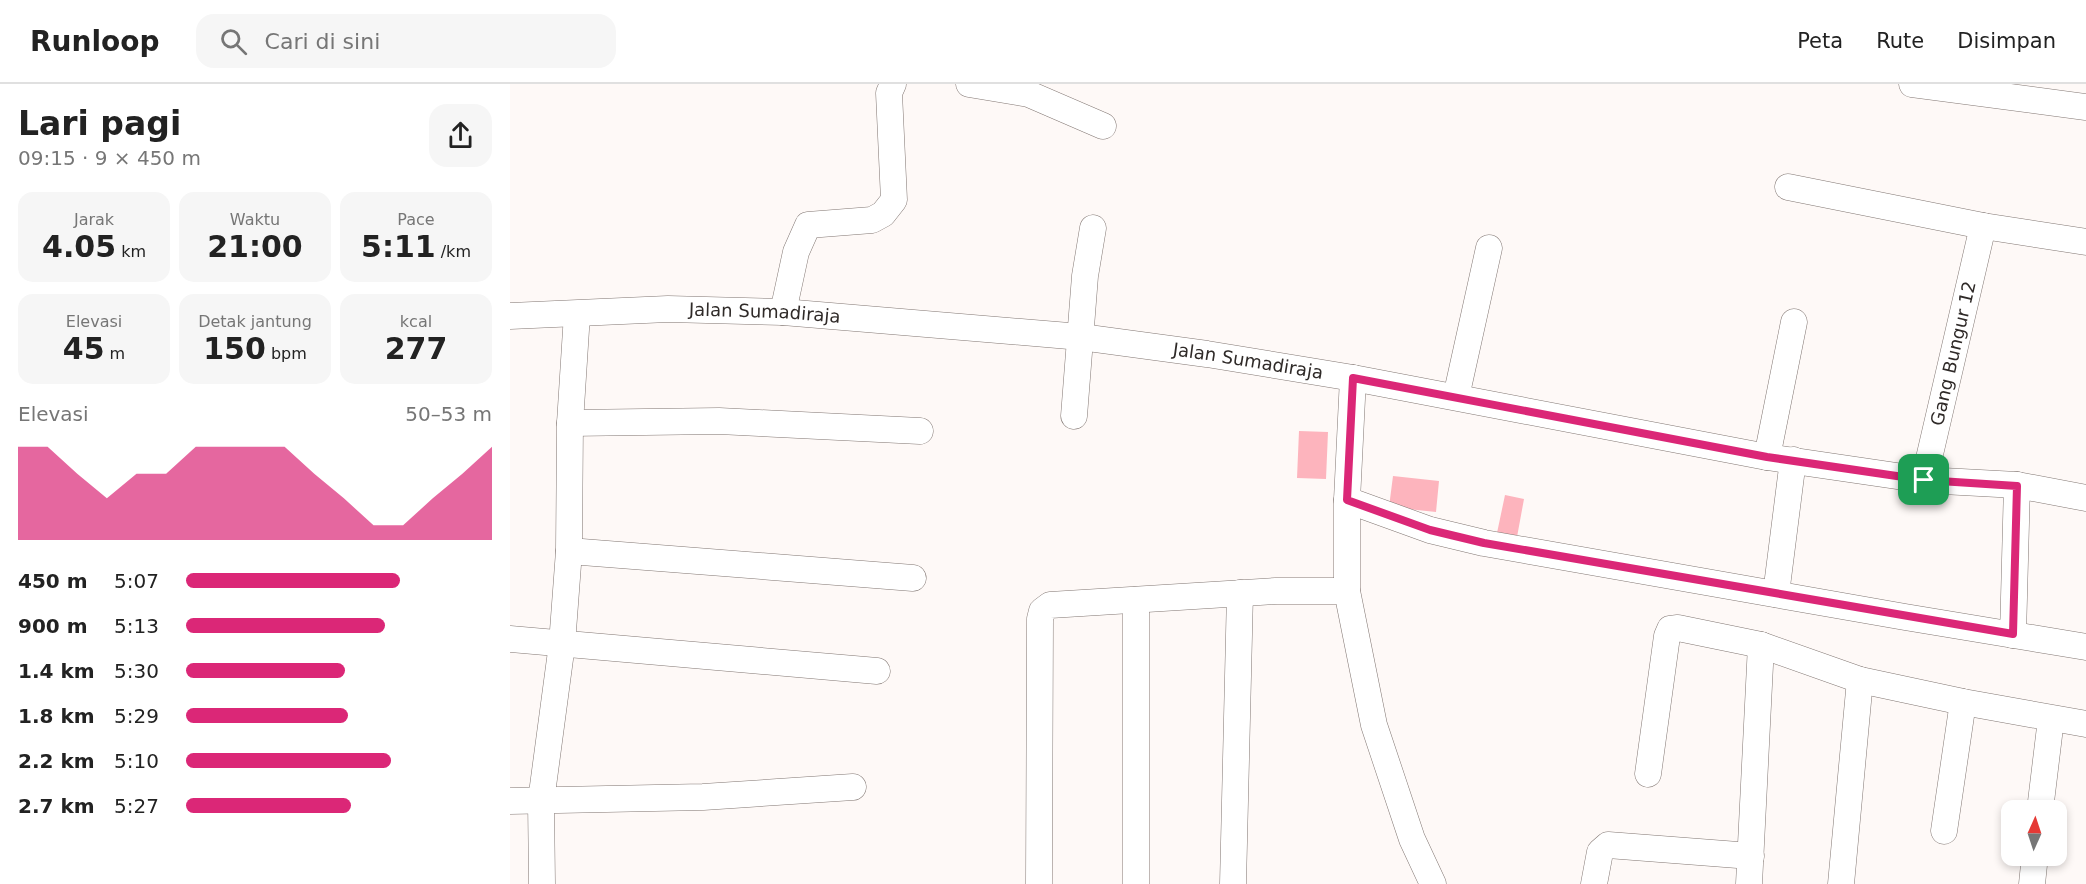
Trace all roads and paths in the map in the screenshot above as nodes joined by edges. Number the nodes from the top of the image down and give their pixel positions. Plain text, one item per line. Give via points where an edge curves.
1 (893, 84) edge
2 (969, 84) edge
3 (1912, 84) edge
4 (2086, 107) edge
5 (1103, 126) dead end
6 (1788, 187) dead end
7 (1983, 226) junction
8 (1093, 228) dead end
9 (2086, 242) edge
10 (1489, 248) dead end
11 (783, 312) junction
12 (577, 314) junction
13 (510, 316) edge
14 (1794, 322) dead end
15 (1081, 337) junction
16 (1353, 378) junction
17 (1456, 397) junction
18 (1074, 416) dead end
19 (570, 423) junction
20 (920, 431) dead end
21 (1767, 457) junction
22 (1793, 460) junction
23 (1924, 480) junction
24 (2017, 486) junction
25 (2086, 498) edge
26 (1347, 500) junction
27 (569, 551) junction
28 (914, 578) dead end
29 (1347, 591) junction
30 (1240, 593) junction
31 (1776, 594) junction
32 (1136, 600) junction
33 (2013, 634) junction
34 (510, 639) edge
35 (562, 644) junction
36 (1761, 645) junction
37 (2086, 647) edge
38 (877, 671) dead end
39 (1860, 680) junction
40 (1963, 702) junction
41 (2050, 719) junction
42 (2086, 724) edge
43 (1648, 774) dead end
44 (853, 787) dead end
45 (2041, 800) edge
46 (510, 801) edge
47 (541, 801) junction
48 (1944, 831) dead end
49 (1751, 856) junction
50 (2034, 866) edge
51 (542, 884) edge
52 (1039, 884) edge
53 (1136, 884) edge
54 (1233, 884) edge
55 (1433, 884) edge
56 (1594, 884) edge
57 (1749, 884) edge
58 (1841, 884) edge
59 (2032, 884) edge

1 - 11 street via 889,93 894,200 872,220 808,225 796,252
2 - 5 street via 1029,94
3 - 4 street
6 - 7 street
7 - 9 street
7 - 23 street, Gang Bungur 12
8 - 15 street
10 - 17 street
11 - 12 street, Jalan Sumadiraja via 668,309
11 - 15 street, Jalan Sumadiraja
12 - 13 street, Jalan Sumadiraja
12 - 19 street
14 - 21 street
15 - 16 street, Jalan Sumadiraja
15 - 18 street
16 - 17 street, Jalan Sumadiraja
16 - 26 street
17 - 21 street, Jalan Sumadiraja
19 - 20 street via 719,421
19 - 27 street
21 - 22 street, Jalan Sumadiraja
22 - 23 street, Jalan Sumadiraja
22 - 31 street
23 - 24 street, Jalan Sumadiraja
24 - 25 street, Jalan Sumadiraja
24 - 33 street
26 - 29 street
26 - 31 street via 1430,530 1484,543
27 - 28 street
27 - 35 street
29 - 30 street
29 - 55 street via 1374,725 1412,838
30 - 32 street
30 - 54 street
31 - 33 street
32 - 52 street via 1050,605 1042,611
32 - 53 street
33 - 37 street
34 - 35 street
35 - 38 street
35 - 47 street
36 - 39 street
36 - 43 street via 1670,629
36 - 49 street
39 - 40 street
39 - 58 street
40 - 41 street
40 - 48 street
41 - 42 street
41 - 45 street
44 - 47 street via 703,797
46 - 47 street
47 - 51 street
49 - 56 street via 1608,845 1600,852
49 - 57 street
50 - 59 street

